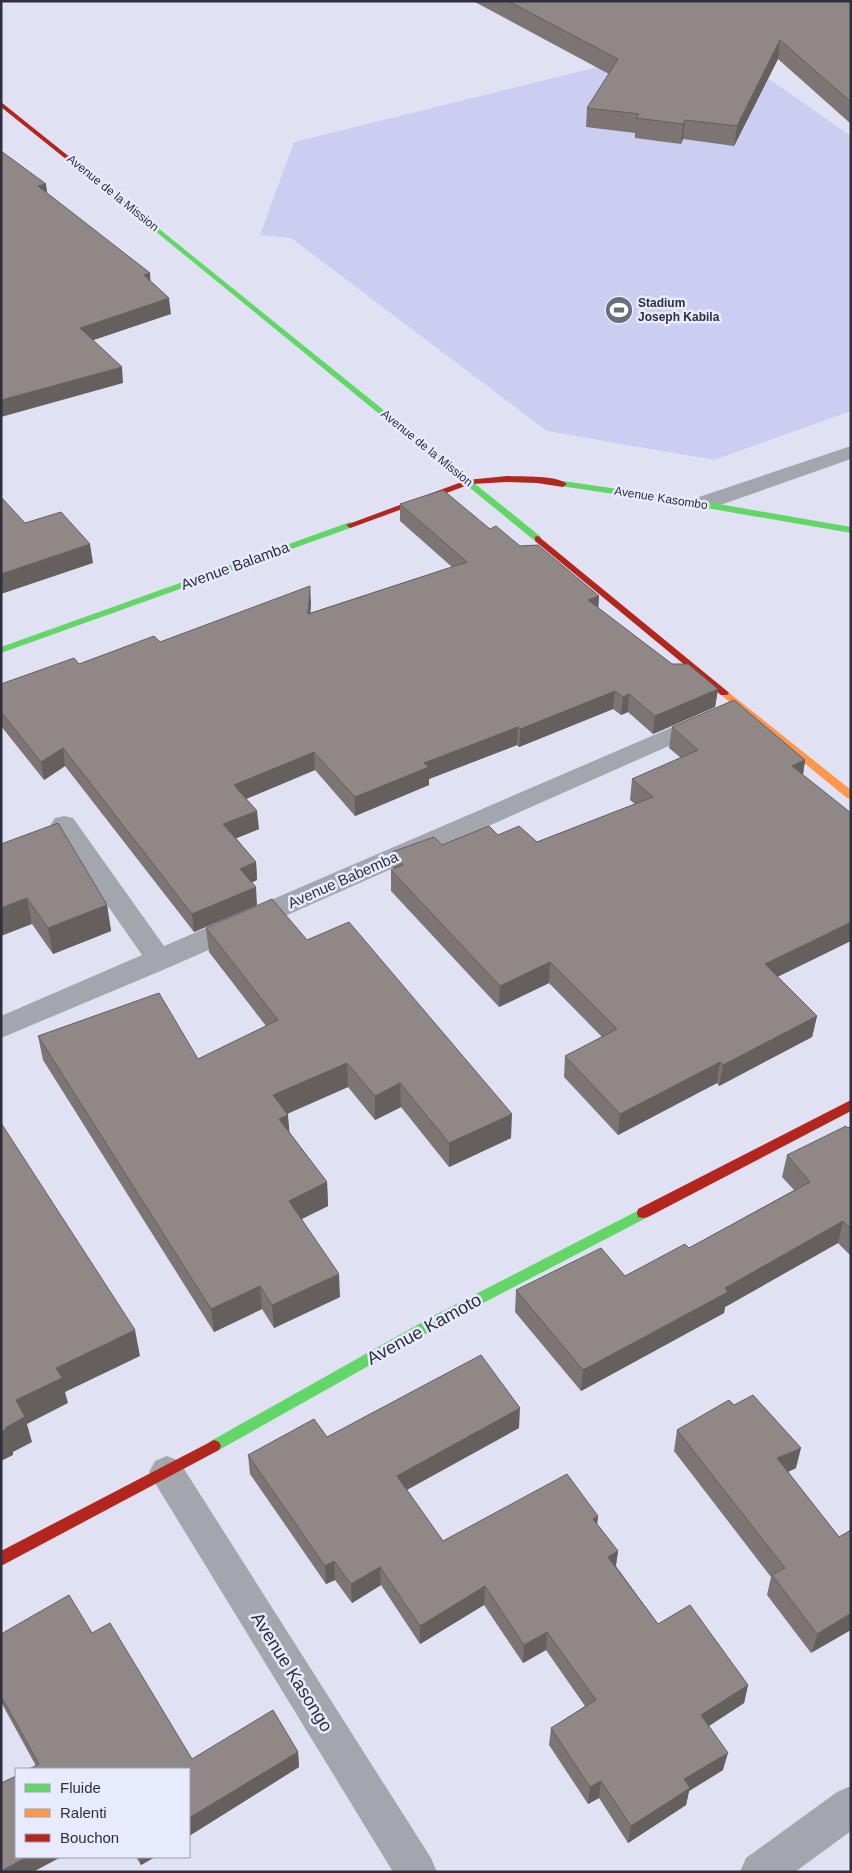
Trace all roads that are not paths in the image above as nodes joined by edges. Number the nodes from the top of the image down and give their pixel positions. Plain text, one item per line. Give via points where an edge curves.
1 (1, 104) edge
2 (851, 452) edge
3 (470, 482) junction
4 (701, 504) junction
5 (851, 530) edge
6 (1, 650) edge
7 (739, 706) junction
8 (851, 796) edge
9 (64, 824) dead end
10 (160, 960) junction
11 (1, 1028) edge
12 (851, 1105) edge
13 (167, 1472) junction
14 (1, 1559) edge
15 (851, 1806) edge
16 (416, 1872) edge
17 (760, 1872) edge

1 - 3 street, Avenue de la Mission
2 - 4 street
3 - 4 street, Avenue Kasombo via 536,480
3 - 6 street, Avenue Balamba
3 - 7 street, Avenue de la Mission
4 - 5 street, Avenue Kasombo
7 - 8 street, Avenue de la Mission
7 - 10 street, Avenue Babemba
9 - 10 street
10 - 11 street, Avenue Babemba
12 - 13 street, Avenue Kamoto via 440,1319
13 - 14 street, Avenue Kamoto
13 - 16 street, Avenue Kasongo
15 - 17 street

